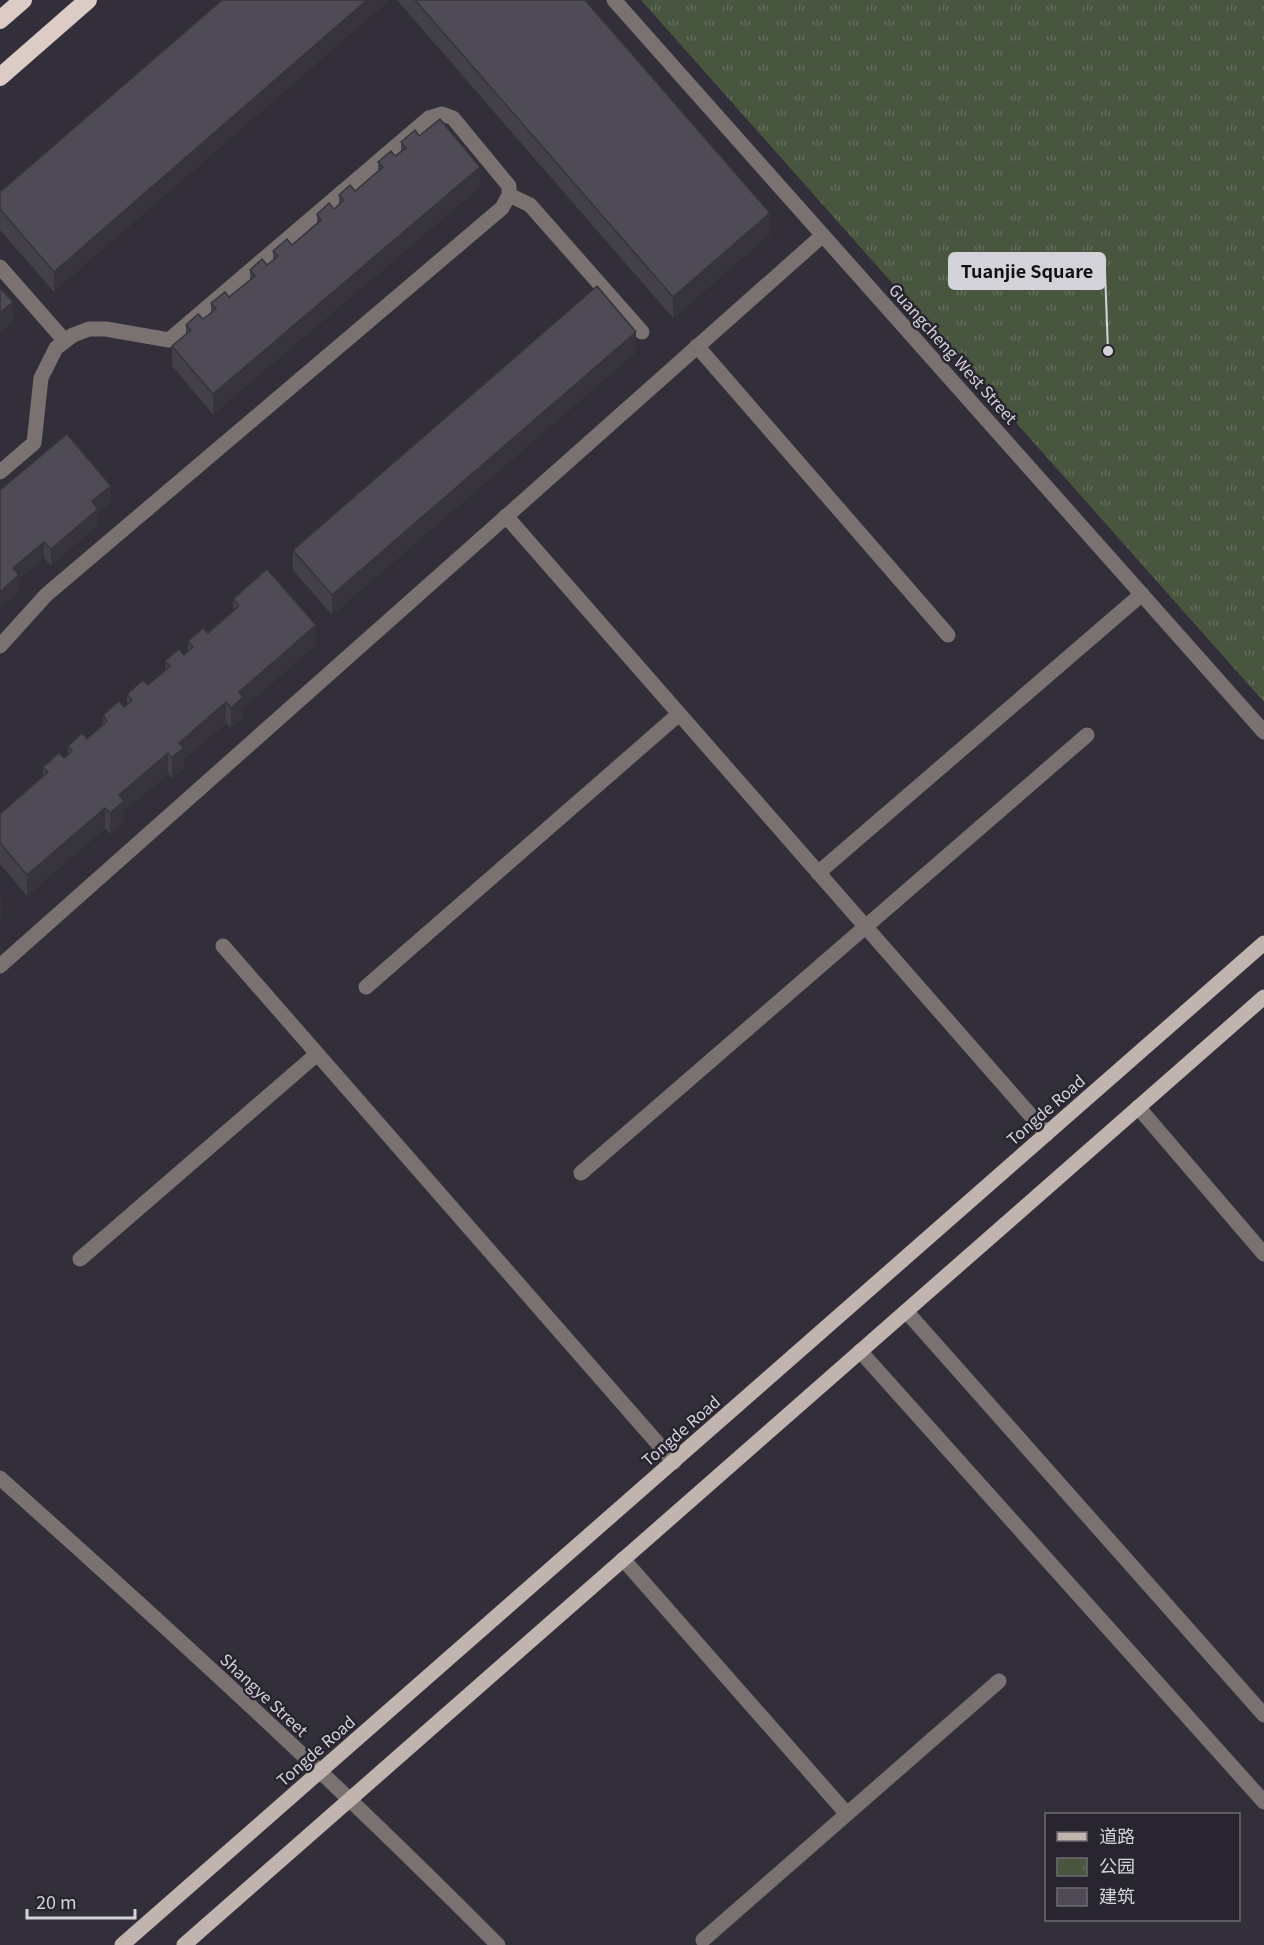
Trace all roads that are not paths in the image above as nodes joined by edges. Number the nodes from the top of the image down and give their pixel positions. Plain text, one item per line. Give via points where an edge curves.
1 (23, 0) edge
2 (88, 0) edge
3 (614, 0) edge
4 (0, 20) edge
5 (0, 77) edge
6 (509, 195) junction
7 (823, 235) junction
8 (0, 267) edge
9 (642, 332) dead end
10 (65, 341) junction
11 (697, 346) junction
12 (0, 472) edge
13 (506, 516) junction
14 (1142, 594) junction
15 (948, 635) dead end
16 (0, 646) edge
17 (679, 714) junction
18 (1264, 732) edge
19 (1087, 735) dead end
20 (818, 873) junction
21 (866, 927) junction
22 (1264, 943) edge
23 (222, 946) dead end
24 (0, 966) edge
25 (366, 987) dead end
26 (1264, 997) edge
27 (317, 1054) junction
28 (1138, 1107) junction
29 (1047, 1134) junction
30 (581, 1173) dead end
31 (1264, 1254) edge
32 (80, 1260) dead end
33 (906, 1311) junction
34 (860, 1351) junction
35 (674, 1462) junction
36 (0, 1478) edge
37 (623, 1559) junction
38 (999, 1681) dead end
39 (1264, 1715) edge
40 (320, 1771) junction
41 (350, 1799) junction
42 (1264, 1802) edge
43 (847, 1814) junction
44 (703, 1940) dead end
45 (122, 1945) edge
46 (184, 1945) edge
47 (498, 1945) edge

1 - 4 highway
2 - 5 highway
3 - 7 street, Guangcheng West Street
6 - 9 street via 530,205
6 - 10 street via 509,186 453,118 435,115 169,340 89,329
6 - 16 street via 502,208 46,595
7 - 11 street
7 - 14 street, Guangcheng West Street
8 - 10 street
10 - 12 street via 56,348 41,378 34,442
11 - 13 street
11 - 15 street
13 - 17 street
13 - 24 street
14 - 18 street, Guangcheng West Street
14 - 20 street
17 - 20 street
17 - 25 street
19 - 21 street
20 - 21 street
21 - 29 street
21 - 30 street
22 - 29 main road, Tongde Road
23 - 27 street
26 - 28 main road
27 - 32 street
27 - 35 street
28 - 31 street
28 - 33 main road
29 - 35 main road, Tongde Road
33 - 34 main road
33 - 39 street
34 - 37 main road
34 - 42 street
35 - 40 main road, Tongde Road
36 - 40 street, Shangye Street
37 - 41 main road
37 - 43 street
38 - 43 street
40 - 41 street, Shangye Street
40 - 45 main road, Tongde Road
41 - 46 main road
41 - 47 street, Shangye Street
43 - 44 street

